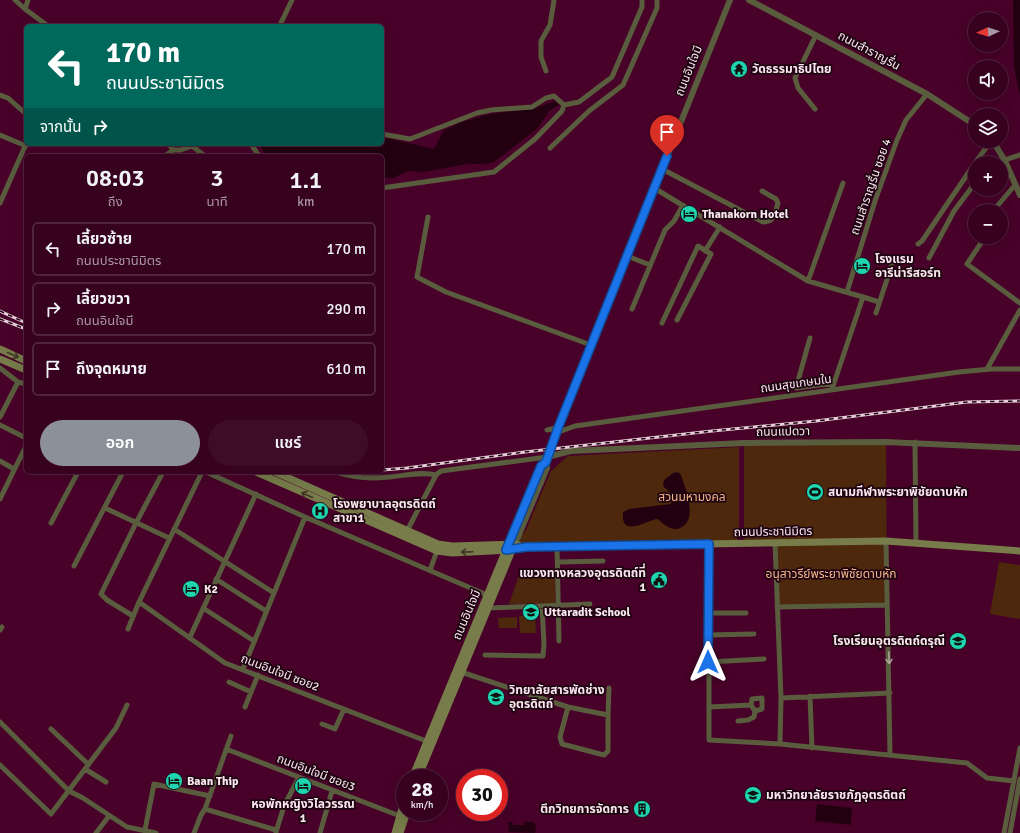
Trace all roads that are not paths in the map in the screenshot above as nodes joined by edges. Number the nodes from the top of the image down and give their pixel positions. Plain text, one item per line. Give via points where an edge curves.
1 (15, 0) edge
2 (28, 0) edge
3 (292, 0) edge
4 (554, 0) edge
5 (642, 0) edge
6 (657, 0) edge
7 (730, 0) edge
8 (749, 0) edge
9 (25, 8) junction
10 (45, 24) edge
11 (280, 24) edge
12 (816, 35) junction
13 (546, 71) dead end
14 (927, 94) junction
15 (0, 95) edge
16 (564, 105) junction
17 (815, 109) dead end
18 (24, 112) edge
19 (968, 119) edge
20 (384, 134) edge
21 (0, 135) edge
22 (24, 144) edge
23 (26, 146) edge
24 (170, 146) edge
25 (192, 146) edge
26 (192, 146) edge
27 (550, 148) dead end
28 (987, 148) edge
29 (173, 150) junction
30 (168, 154) edge
31 (202, 154) edge
32 (1020, 155) edge
33 (980, 156) edge
34 (1008, 158) edge
35 (1008, 168) edge
36 (662, 169) junction
37 (968, 173) edge
38 (843, 182) dead end
39 (1015, 185) junction
40 (384, 188) edge
41 (654, 188) junction
42 (762, 191) dead end
43 (968, 193) edge
44 (1020, 195) edge
45 (0, 203) edge
46 (999, 204) edge
47 (683, 205) junction
48 (428, 217) dead end
49 (720, 227) junction
50 (918, 244) dead end
51 (981, 244) edge
52 (706, 251) junction
53 (627, 256) junction
54 (929, 258) dead end
55 (893, 261) dead end
56 (650, 265) junction
57 (808, 281) junction
58 (847, 292) junction
59 (863, 297) junction
60 (879, 302) junction
61 (1020, 303) edge
62 (632, 309) dead end
63 (1020, 310) edge
64 (876, 313) dead end
65 (677, 320) dead end
66 (662, 323) dead end
67 (810, 338) dead end
68 (591, 345) junction
69 (0, 350) edge
70 (0, 359) edge
71 (24, 360) edge
72 (13, 365) junction
73 (0, 368) edge
74 (24, 369) edge
75 (987, 369) junction
76 (1020, 369) edge
77 (9, 374) junction
78 (18, 382) junction
79 (834, 383) junction
80 (24, 384) edge
81 (832, 389) junction
82 (0, 417) edge
83 (561, 420) junction
84 (0, 425) edge
85 (576, 426) junction
86 (547, 430) dead end
87 (557, 431) junction
88 (24, 437) edge
89 (914, 442) junction
90 (1020, 448) edge
91 (550, 449) junction
92 (24, 450) edge
93 (557, 455) junction
94 (547, 460) junction
95 (0, 461) edge
96 (14, 469) junction
97 (77, 474) edge
98 (122, 474) edge
99 (162, 474) edge
100 (201, 474) edge
101 (211, 474) edge
102 (261, 474) edge
103 (279, 474) edge
104 (345, 474) edge
105 (436, 475) junction
106 (256, 494) junction
107 (0, 498) edge
108 (105, 508) junction
109 (305, 517) junction
110 (51, 523) dead end
111 (136, 523) junction
112 (174, 529) junction
113 (407, 531) junction
114 (169, 538) junction
115 (886, 541) junction
116 (916, 542) junction
117 (775, 543) junction
118 (709, 544) junction
119 (510, 547) junction
120 (557, 547) junction
121 (437, 551) junction
122 (1020, 551) edge
123 (603, 560) dead end
124 (224, 561) junction
125 (559, 562) junction
126 (74, 566) dead end
127 (430, 570) junction
128 (216, 579) junction
129 (274, 593) junction
130 (487, 595) junction
131 (139, 602) junction
132 (590, 604) dead end
133 (558, 605) junction
134 (887, 605) junction
135 (542, 606) junction
136 (485, 607) junction
137 (777, 607) junction
138 (203, 608) junction
139 (266, 611) junction
140 (708, 613) junction
141 (746, 613) dead end
142 (133, 616) junction
143 (128, 629) dead end
144 (754, 634) dead end
145 (708, 635) junction
146 (190, 637) junction
147 (254, 641) junction
148 (559, 641) dead end
149 (485, 655) dead end
150 (764, 659) dead end
151 (708, 662) junction
152 (243, 669) junction
153 (459, 671) junction
154 (258, 675) junction
155 (229, 682) dead end
156 (609, 688) dead end
157 (251, 692) junction
158 (890, 693) junction
159 (810, 696) junction
160 (781, 698) junction
161 (127, 705) dead end
162 (751, 705) junction
163 (709, 706) junction
164 (245, 707) dead end
165 (568, 707) junction
166 (344, 709) junction
167 (754, 711) junction
168 (608, 715) junction
169 (738, 721) dead end
170 (0, 722) edge
171 (322, 724) dead end
172 (51, 729) dead end
173 (231, 736) dead end
174 (429, 742) junction
175 (780, 744) junction
176 (812, 748) junction
177 (1020, 748) edge
178 (226, 749) junction
179 (890, 755) junction
180 (0, 765) edge
181 (86, 766) junction
182 (416, 769) edge
183 (421, 769) edge
184 (299, 777) junction
185 (1017, 780) edge
186 (106, 782) dead end
187 (69, 791) junction
188 (332, 791) junction
189 (210, 796) junction
190 (205, 809) junction
191 (396, 815) edge
192 (109, 816) junction
193 (399, 821) edge
194 (404, 821) edge
195 (145, 830) junction
196 (276, 832) edge
197 (96, 833) edge
198 (156, 833) edge
199 (194, 833) edge
200 (320, 833) edge
201 (395, 833) edge
202 (400, 833) edge
203 (1004, 833) edge
204 (1010, 833) edge

1 - 9 street
2 - 9 street
3 - 11 street
4 - 13 street via 550,25 541,41 541,57
5 - 16 street via 642,7 612,77 580,102
6 - 27 street via 657,8 623,85 589,111
7 - 36 street, ถนนอินใจมี
8 - 12 street, ถนนสำราญรื่น
9 - 10 street
12 - 14 street, ถนนสำราญรื่น
12 - 17 street via 795,78 798,88
14 - 19 street, ถนนสำราญรื่น
14 - 58 street, ถนนสำราญรื่น ซอย 4 via 906,120 897,140
15 - 18 street via 8,98
16 - 20 street via 554,96 532,107 477,113 410,139
16 - 40 street via 562,111 535,139 494,172
21 - 22 street
23 - 45 street
24 - 29 street
25 - 29 street
26 - 31 street
28 - 33 street
29 - 30 street
32 - 34 street
35 - 39 street
36 - 41 street, ถนนอินใจมี
36 - 42 street via 763,222 768,222 773,219 778,203
37 - 50 street
38 - 57 street
39 - 44 street
39 - 46 street
41 - 47 street
41 - 53 street, ถนนอินใจมี
43 - 54 street via 954,212
47 - 49 street
47 - 56 street via 674,221 665,230
48 - 68 street via 417,277 446,292
49 - 52 street
49 - 57 street
51 - 61 street via 967,264
52 - 65 street via 711,254
52 - 66 street via 698,246
53 - 56 street
53 - 68 street, ถนนอินใจมี
55 - 60 street
56 - 62 street
57 - 58 street
58 - 59 street
59 - 60 street
59 - 79 street
60 - 64 street
63 - 75 street
67 - 79 street via 796,388
68 - 83 street, ถนนอินใจมี
69 -> 71 main road
70 - 72 main road
72 - 74 main road
72 - 77 street
73 - 77 street
75 - 76 street, ถนนสุขเกษมใน
75 - 81 street, ถนนสุขเกษมใน
77 - 78 street
78 - 80 street
78 - 82 street
79 - 81 street
81 - 85 street, ถนนสุขเกษมใน
83 - 85 street via 564,424
83 - 87 street, ถนนอินใจมี
84 - 88 street
85 - 87 street, ถนนสุขเกษมใน
86 - 87 street, ถนนสุขเกษมใน
87 - 91 street, ถนนอินใจมี
89 - 90 street, ถนนแปดวา
89 - 93 street, ถนนแปดวา via 651,446 571,451
89 - 116 street
91 - 93 street
91 - 94 street, ถนนอินใจมี
92 - 96 street
93 - 94 street
94 - 105 street via 455,468 441,471
94 - 119 street, ถนนอินใจมี via 541,466
95 - 96 street
96 - 107 street
97 - 110 street
98 - 108 street
99 - 111 street
100 - 112 street
101 - 106 street
121 -> 102 main road
103 - 113 main road
104 - 105 street via 359,477 427,473
105 - 113 street
106 - 109 street
106 - 124 street
108 - 111 street
108 - 126 street
109 - 127 street
109 - 129 street
111 - 114 street
111 - 142 street via 101,594
112 - 114 street
112 - 124 street
113 - 119 main road via 442,545
114 - 131 street
115 - 116 main road, ถนนประชานิมิตร
115 - 117 main road, ถนนประชานิมิตร
115 - 134 street
116 - 122 main road, ถนนประชานิมิตร
117 - 118 main road, ถนนประชานิมิตร
117 - 137 street
118 - 120 main road, ถนนประชานิมิตร
118 - 140 street
119 - 120 main road, ถนนประชานิมิตร
119 -> 121 main road via 447,553
119 - 130 main road, ถนนอินใจมี
119 - 136 main road, ถนนอินใจมี
120 - 125 street
121 - 127 street
123 - 125 street
124 - 128 street
124 - 129 street
125 - 133 street
127 - 130 street
128 - 138 street
128 - 139 street
129 - 139 street
130 - 136 main road, ถนนอินใจมี
131 - 142 street
131 - 146 street, ถนนอินใจมี ซอย2
132 - 133 street
133 - 135 street
133 - 148 street
134 - 137 street
134 -> 158 street
135 - 136 street
135 - 149 street via 543,656
136 - 153 main road, ถนนอินใจมี
137 - 160 street
138 - 146 street
138 - 147 street
139 - 147 street
140 - 141 street
140 - 145 street
142 - 143 street
144 - 145 street
145 - 151 street
146 - 152 street, ถนนอินใจมี ซอย2 via 225,663
147 - 152 street
150 - 151 street
151 - 163 street
152 - 154 street, ถนนอินใจมี ซอย2
153 - 165 street
153 - 174 main road, ถนนอินใจมี
154 - 157 street
154 - 166 street, ถนนอินใจมี ซอย2
155 - 157 street
156 - 168 street
157 - 164 street
158 - 159 street
158 - 179 street
159 - 160 street
159 - 176 street
160 - 175 street
161 - 181 street via 116,728
162 - 163 street
162 - 167 street
162 - 167 street via 752,699 762,698 762,709
163 - 175 street via 709,740
165 - 168 street
165 - 168 street via 560,737 562,744 604,755 608,751
166 - 171 street via 335,729
166 - 174 street, ถนนอินใจมี ซอย2
167 - 169 street via 752,719
170 - 187 street
172 - 181 street
173 - 178 street
174 - 182 main road, ถนนอินใจมี
174 - 183 main road, ถนนอินใจมี
175 - 176 street
176 - 179 street
177 - 185 street
178 - 184 street, ถนนอินใจมี ซอย3
178 - 189 street
179 - 185 street via 967,764 987,778
180 - 187 street via 51,814
181 - 186 street
181 - 187 street
184 - 188 street, ถนนอินใจมี ซอย3
184 - 196 street via 284,806
185 - 203 street
185 - 204 street
187 - 192 street
188 - 191 street, ถนนอินใจมี ซอย3
188 - 200 street
189 - 190 street
189 - 195 street via 154,784
190 - 196 street
190 - 199 street
192 - 195 street via 127,827
192 - 197 street
193 - 201 main road
194 - 202 main road
195 - 198 street

